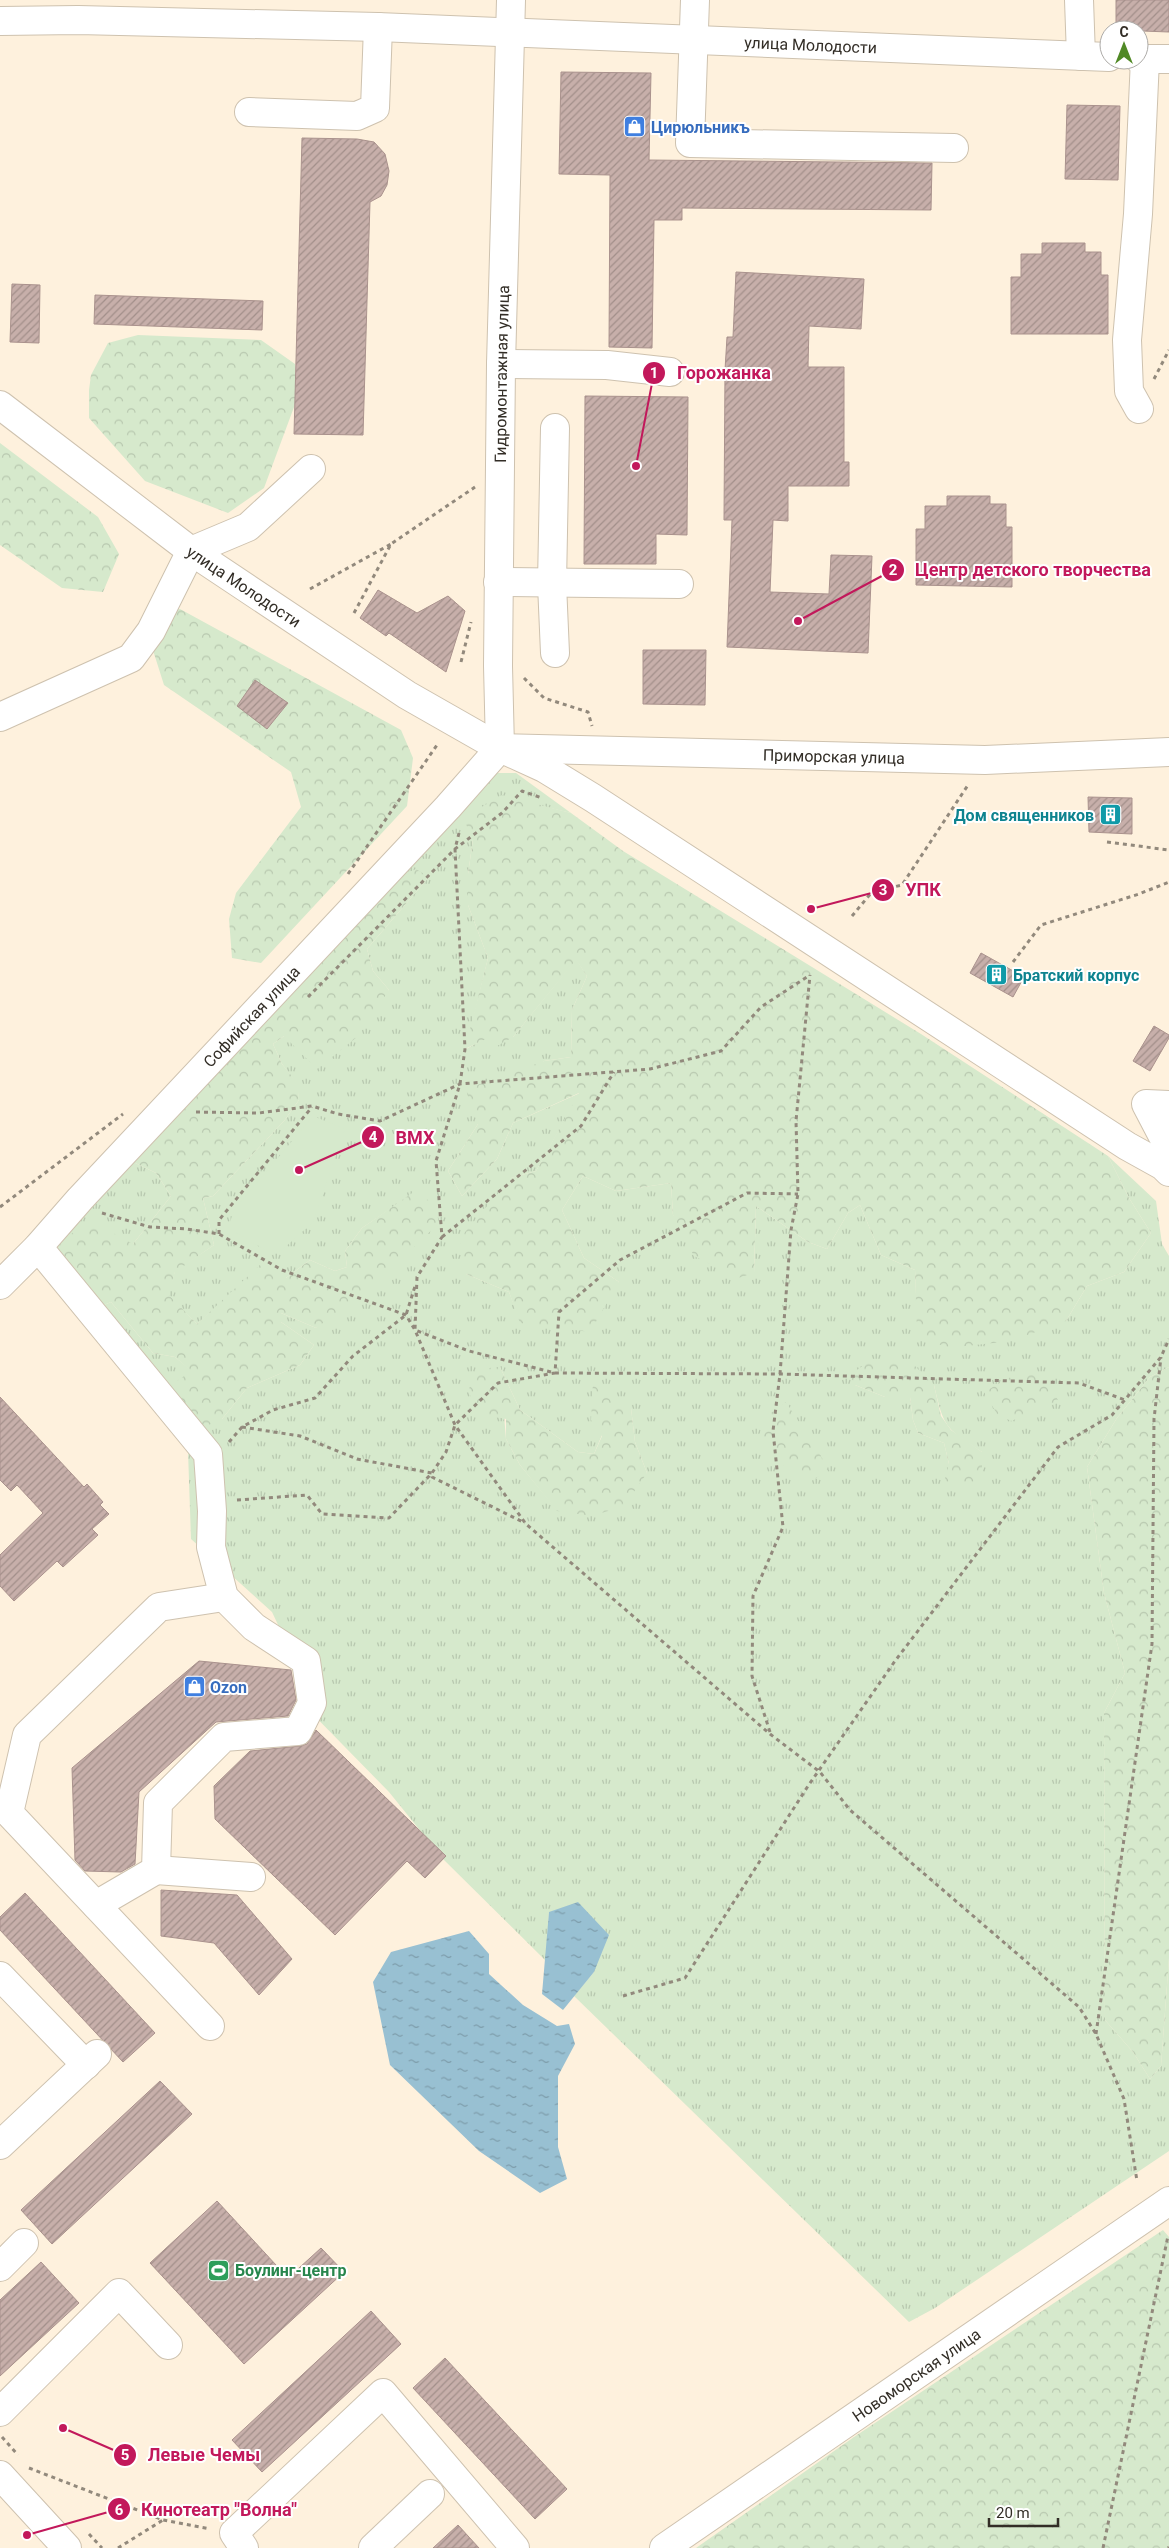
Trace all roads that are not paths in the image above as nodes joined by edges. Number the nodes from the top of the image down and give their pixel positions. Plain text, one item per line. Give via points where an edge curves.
1 (511, 0) edge
2 (695, 0) edge
3 (1079, 0) edge
4 (77, 10) edge
5 (0, 21) edge
6 (378, 27) junction
7 (512, 31) junction
8 (694, 40) junction
9 (1081, 56) junction
10 (1099, 57) edge
11 (1151, 59) edge
12 (249, 112) dead end
13 (954, 148) dead end
14 (501, 364) junction
15 (670, 372) dead end
16 (0, 405) edge
17 (1139, 409) dead end
18 (555, 428) dead end
19 (311, 469) dead end
20 (191, 551) junction
21 (498, 582) junction
22 (552, 584) junction
23 (679, 584) dead end
24 (555, 653) dead end
25 (0, 717) edge
26 (500, 748) junction
27 (1169, 752) edge
28 (1169, 1105) edge
29 (1168, 1164) edge
30 (38, 1247) junction
31 (0, 1285) edge
32 (224, 1597) junction
33 (156, 1870) junction
34 (251, 1877) dead end
35 (96, 1905) junction
36 (0, 1976) edge
37 (210, 2026) dead end
38 (0, 2145) edge
39 (1169, 2201) edge
40 (24, 2243) dead end
41 (0, 2267) edge
42 (168, 2345) dead end
43 (0, 2412) edge
44 (0, 2475) edge
45 (430, 2494) dead end
46 (239, 2541) edge
47 (67, 2548) edge
48 (372, 2548) edge
49 (515, 2548) edge
50 (664, 2548) edge

1 - 7 street, Гидромонтажная улица
2 - 8 street
3 - 9 street
4 - 5 street, улица Молодости
4 - 6 street, улица Молодости
6 - 7 street, улица Молодости via 490,33
6 - 12 street via 374,108 358,116
7 - 8 street, улица Молодости
7 - 14 street, Гидромонтажная улица
8 - 9 street, улица Молодости
8 - 13 street via 690,143
9 - 10 street, улица Молодости
11 - 17 street via 1127,340 1129,391
14 - 15 street via 607,365
14 - 21 street, Гидромонтажная улица
16 - 20 street, улица Молодости
18 - 22 street
19 - 20 street via 248,527
20 - 25 street via 151,631 131,658
20 - 26 street, улица Молодости via 407,694
21 - 22 street
21 - 26 street, Гидромонтажная улица
22 - 23 street
22 - 24 street
26 - 27 street, Приморская улица via 985,760
26 - 29 street, улица Молодости via 544,768 593,798 1127,1146
26 - 30 street, Софийская улица
28 - 29 street via 1146,1104
30 - 31 street, Софийская улица
30 - 32 street via 208,1454 211,1547
32 - 33 street via 254,1627 306,1661 312,1703 298,1731 224,1737 158,1803
32 - 35 street via 159,1607 27,1735 9,1813
33 - 34 street
33 - 35 street
35 - 37 street
36 - 38 street via 91,2060
39 - 50 street, Новоморская улица
40 - 41 street
42 - 43 street via 119,2293
44 - 47 street
45 - 48 street
46 - 49 street via 384,2393

